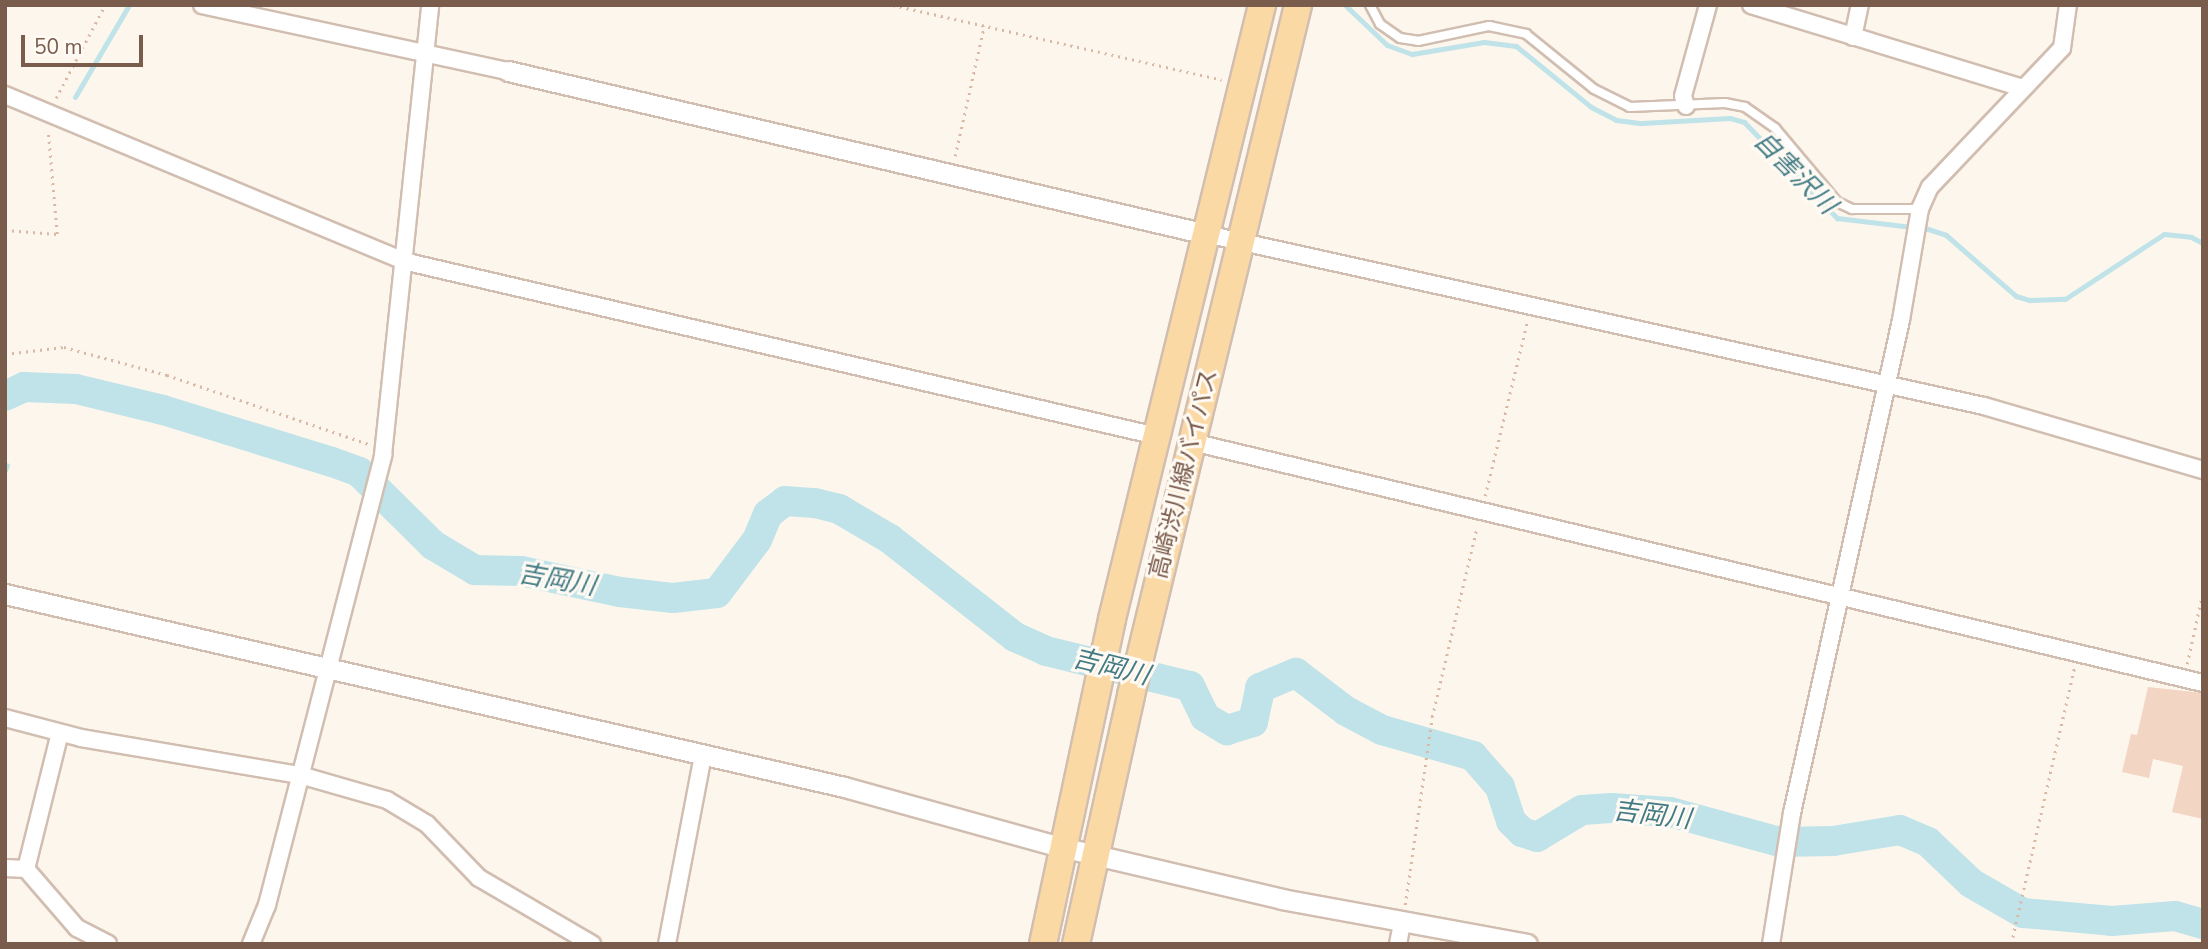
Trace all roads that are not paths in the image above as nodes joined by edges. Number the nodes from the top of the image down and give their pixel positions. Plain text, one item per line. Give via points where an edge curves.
1 (202, 5) edge
2 (430, 5) edge
3 (1262, 5) edge
4 (1298, 5) edge
5 (1370, 5) edge
6 (1708, 5) edge
7 (1751, 5) edge
8 (1860, 5) edge
9 (2068, 5) edge
10 (1853, 37) junction
11 (423, 53) junction
12 (508, 71) joint
13 (2022, 88) junction
14 (5, 95) edge
15 (1686, 106) junction
16 (1920, 215) junction
17 (1206, 234) junction
18 (1241, 242) junction
19 (404, 261) junction
20 (1885, 383) junction
21 (1157, 436) junction
22 (1192, 442) junction
23 (2203, 470) edge
24 (5, 594) edge
25 (1841, 594) junction
26 (325, 667) junction
27 (2203, 683) edge
28 (5, 718) edge
29 (60, 733) junction
30 (703, 755) junction
31 (300, 775) junction
32 (1061, 847) junction
33 (1093, 854) junction
34 (5, 868) edge
35 (26, 869) junction
36 (1402, 923) junction
37 (76, 936) edge
38 (108, 944) edge
39 (251, 944) edge
40 (592, 944) edge
41 (667, 944) edge
42 (1043, 944) edge
43 (1076, 944) edge
44 (1398, 944) edge
45 (1527, 944) edge
46 (1771, 944) edge

1 - 11 street
2 - 11 street
3 - 17 main road, 高崎渋川線バイパス
4 - 18 main road, 高崎渋川線バイパス
5 - 15 lane via 1380,24 1400,38 1418,41 1473,28 1505,29 1534,39 1611,100 1655,109
6 - 15 street via 1683,96
7 - 10 street
8 - 10 street
9 - 13 street via 2062,48
10 - 13 street
11 - 12 street
11 - 19 street
12 - 17 street
13 - 16 street via 1930,187
14 - 19 street
15 - 16 lane via 1724,103 1745,107 1775,128 1837,202 1852,209
16 - 20 street
17 - 18 street
17 - 21 main road, 高崎渋川線バイパス
18 - 20 street via 1530,309
18 - 22 main road, 高崎渋川線バイパス
19 - 21 street
19 - 26 street via 383,452
20 - 23 street via 1984,406
20 - 25 street
21 - 32 main road, 高崎渋川線バイパス
22 - 25 street
22 - 33 main road, 高崎渋川線バイパス
24 - 26 street
25 - 27 street
25 - 46 street via 1792,813
26 - 30 street
26 - 31 street
28 - 29 street
29 - 31 street
29 - 35 street
30 - 32 street
30 - 41 street
31 - 39 street via 267,905
31 - 40 street via 387,800 427,824 479,878
32 - 33 street
32 - 42 main road, 高崎渋川線バイパス
33 - 36 street
33 - 43 main road, 高崎渋川線バイパス
34 - 35 street
35 - 37 street
36 - 44 street
36 - 45 street
37 - 38 street

